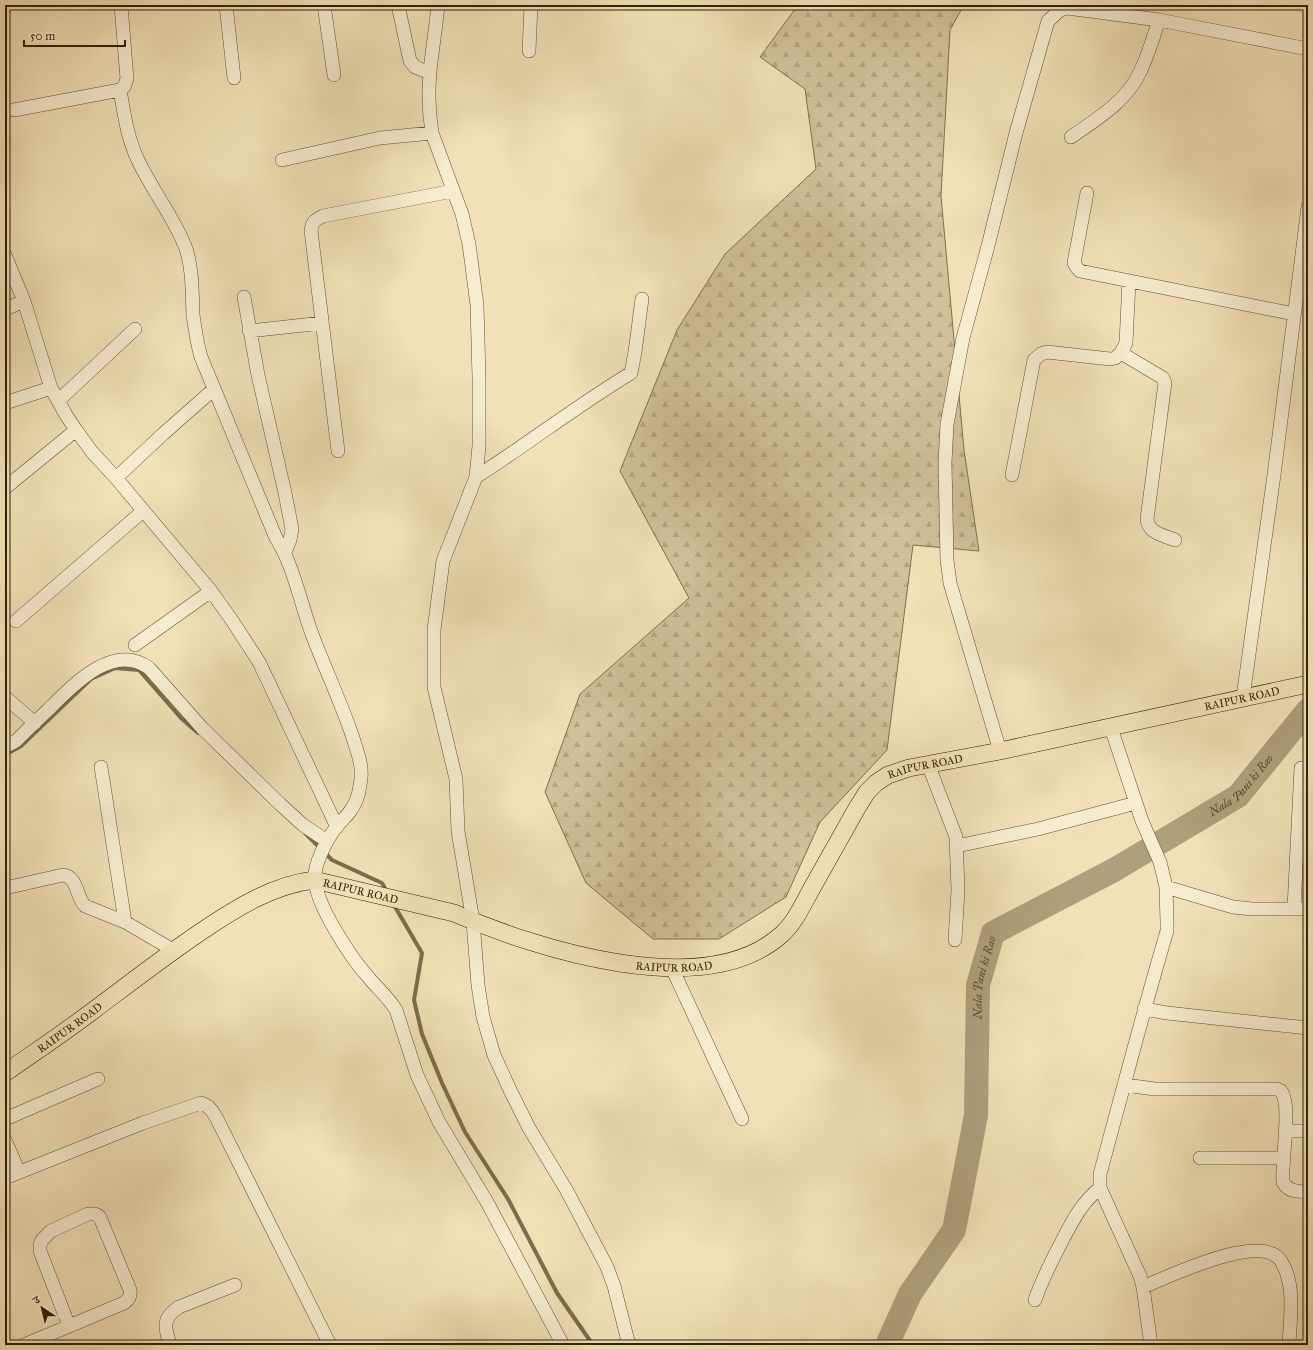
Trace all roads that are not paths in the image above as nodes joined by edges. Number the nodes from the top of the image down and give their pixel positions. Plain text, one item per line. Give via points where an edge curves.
1 (121, 5) edge
2 (226, 5) edge
3 (324, 5) edge
4 (398, 5) edge
5 (438, 5) edge
6 (531, 5) edge
7 (1159, 20) junction
8 (1308, 49) edge
9 (529, 51) dead end
10 (430, 73) junction
11 (334, 75) dead end
12 (234, 78) dead end
13 (120, 90) junction
14 (14, 110) dead end
15 (432, 134) junction
16 (1072, 137) dead end
17 (282, 160) dead end
18 (453, 191) junction
19 (1087, 193) dead end
20 (1308, 207) edge
21 (5, 255) edge
22 (1129, 281) junction
23 (1303, 282) edge
24 (244, 297) dead end
25 (642, 299) dead end
26 (24, 301) junction
27 (5, 309) edge
28 (1294, 314) junction
29 (322, 323) junction
30 (135, 329) dead end
31 (250, 331) junction
32 (1121, 353) junction
33 (51, 388) junction
34 (214, 389) junction
35 (58, 401) junction
36 (5, 403) edge
37 (76, 430) junction
38 (338, 451) dead end
39 (1012, 475) dead end
40 (476, 477) junction
41 (116, 478) junction
42 (5, 488) edge
43 (143, 511) junction
44 (1175, 540) dead end
45 (285, 552) junction
46 (211, 591) junction
47 (16, 621) dead end
48 (135, 645) dead end
49 (1308, 684) edge
50 (5, 697) edge
51 (1243, 698) junction
52 (35, 723) junction
53 (1111, 728) junction
54 (5, 747) edge
55 (1000, 751) junction
56 (928, 764) junction
57 (101, 767) dead end
58 (1301, 768) dead end
59 (1136, 803) junction
60 (337, 827) junction
61 (957, 846) junction
62 (324, 848) junction
63 (314, 880) junction
64 (1166, 886) junction
65 (5, 888) edge
66 (1294, 908) junction
67 (1308, 909) edge
68 (125, 922) junction
69 (473, 922) junction
70 (955, 940) dead end
71 (173, 950) junction
72 (672, 968) junction
73 (1144, 1009) junction
74 (1308, 1028) edge
75 (5, 1073) edge
76 (98, 1079) dead end
77 (1124, 1085) junction
78 (5, 1119) edge
79 (742, 1119) dead end
80 (1286, 1131) junction
81 (1308, 1132) edge
82 (5, 1140) edge
83 (1200, 1158) dead end
84 (1283, 1158) junction
85 (19, 1172) junction
86 (5, 1178) edge
87 (1100, 1188) junction
88 (1308, 1192) edge
89 (235, 1285) dead end
90 (1143, 1287) junction
91 (1035, 1300) dead end
92 (69, 1326) junction
93 (24, 1345) edge
94 (170, 1345) edge
95 (330, 1345) edge
96 (563, 1345) edge
97 (629, 1345) edge
98 (1151, 1345) edge
99 (1289, 1345) edge

1 - 13 street via 127,79
2 - 12 street
3 - 11 street
4 - 10 street via 410,61 415,67
5 - 10 street
6 - 9 street
7 - 8 street
7 - 16 street via 1140,73 1133,85 1112,108
7 - 55 street via 1068,8 1060,10 1048,22 1016,133 963,338 947,424 947,560 950,583
10 - 15 street
13 - 14 street
13 - 34 street via 133,149 185,246 192,283 198,345
15 - 17 street via 380,138
15 - 18 street
18 - 29 street via 323,216 313,222 311,231
18 - 40 street via 470,244 477,305 479,384
19 - 22 street via 1075,266 1080,271
20 - 23 street
21 - 26 street
22 - 28 street
22 - 32 street via 1126,343
23 - 28 street
24 - 31 street
25 - 40 street via 631,373 593,396 513,454
26 - 27 street
26 - 33 street
28 - 51 street
29 - 31 street
29 - 38 street
30 - 35 street
31 - 45 street via 292,529
32 - 39 street via 1110,359 1047,352 1037,356 1034,360
32 - 44 street via 1163,378 1166,383 1147,519 1154,532
33 - 35 street
33 - 36 street
34 - 41 street
34 - 45 street via 276,538
35 - 37 street
37 - 41 street
37 - 42 street
40 - 69 street via 443,561 434,637 434,687 456,779 458,831
41 - 43 street
43 - 46 street
43 - 47 street
45 - 60 street via 312,633 346,716 361,764 361,784 356,802
46 - 48 street
46 - 60 street via 259,662
49 - 51 main road, RAIPUR ROAD
50 - 52 street
51 - 53 main road, RAIPUR ROAD
52 - 54 street via 16,741
52 - 62 street via 70,688 93,670 122,660 143,663 202,728
53 - 55 main road, RAIPUR ROAD
53 - 59 street
55 - 56 main road, RAIPUR ROAD
56 - 61 street via 954,831
56 - 72 main road, RAIPUR ROAD via 888,775 867,792 797,916 782,935 763,950 743,958 710,966
57 - 68 street
58 - 66 street
59 - 61 street via 1038,829
59 - 64 street via 1160,862
60 - 62 street
61 - 70 street
62 - 63 street
63 - 69 main road, RAIPUR ROAD via 454,913
63 - 71 main road, RAIPUR ROAD via 265,894 225,916
63 - 96 street via 323,905 350,956 396,1010 417,1075 439,1122 487,1202
64 - 66 street via 1233,907
64 - 73 street via 1168,922
65 - 68 street via 67,876 73,880 85,906
66 - 67 street
68 - 71 street
69 - 72 main road, RAIPUR ROAD via 559,951 630,964
69 - 97 street via 483,1017 494,1055 530,1128 607,1267
71 - 75 main road, RAIPUR ROAD via 73,1026
72 - 79 street
73 - 74 street
73 - 77 street
76 - 78 street
77 - 80 street via 1155,1089 1280,1090 1284,1098
77 - 87 street via 1100,1174
80 - 81 street
80 - 84 street
82 - 85 street
83 - 84 street
84 - 88 street via 1282,1178 1285,1186 1295,1191
85 - 86 street
85 - 95 street via 143,1123 201,1103 206,1105 217,1119
87 - 90 street
87 - 91 street via 1076,1214 1044,1275
89 - 94 street via 174,1311 166,1320 165,1327
90 - 98 street
90 - 99 street via 1216,1258 1255,1251 1274,1254 1282,1263 1289,1281
92 - 92 street via 124,1303 130,1295 101,1220 95,1214 88,1214 51,1231 40,1245 40,1251
92 - 93 street

